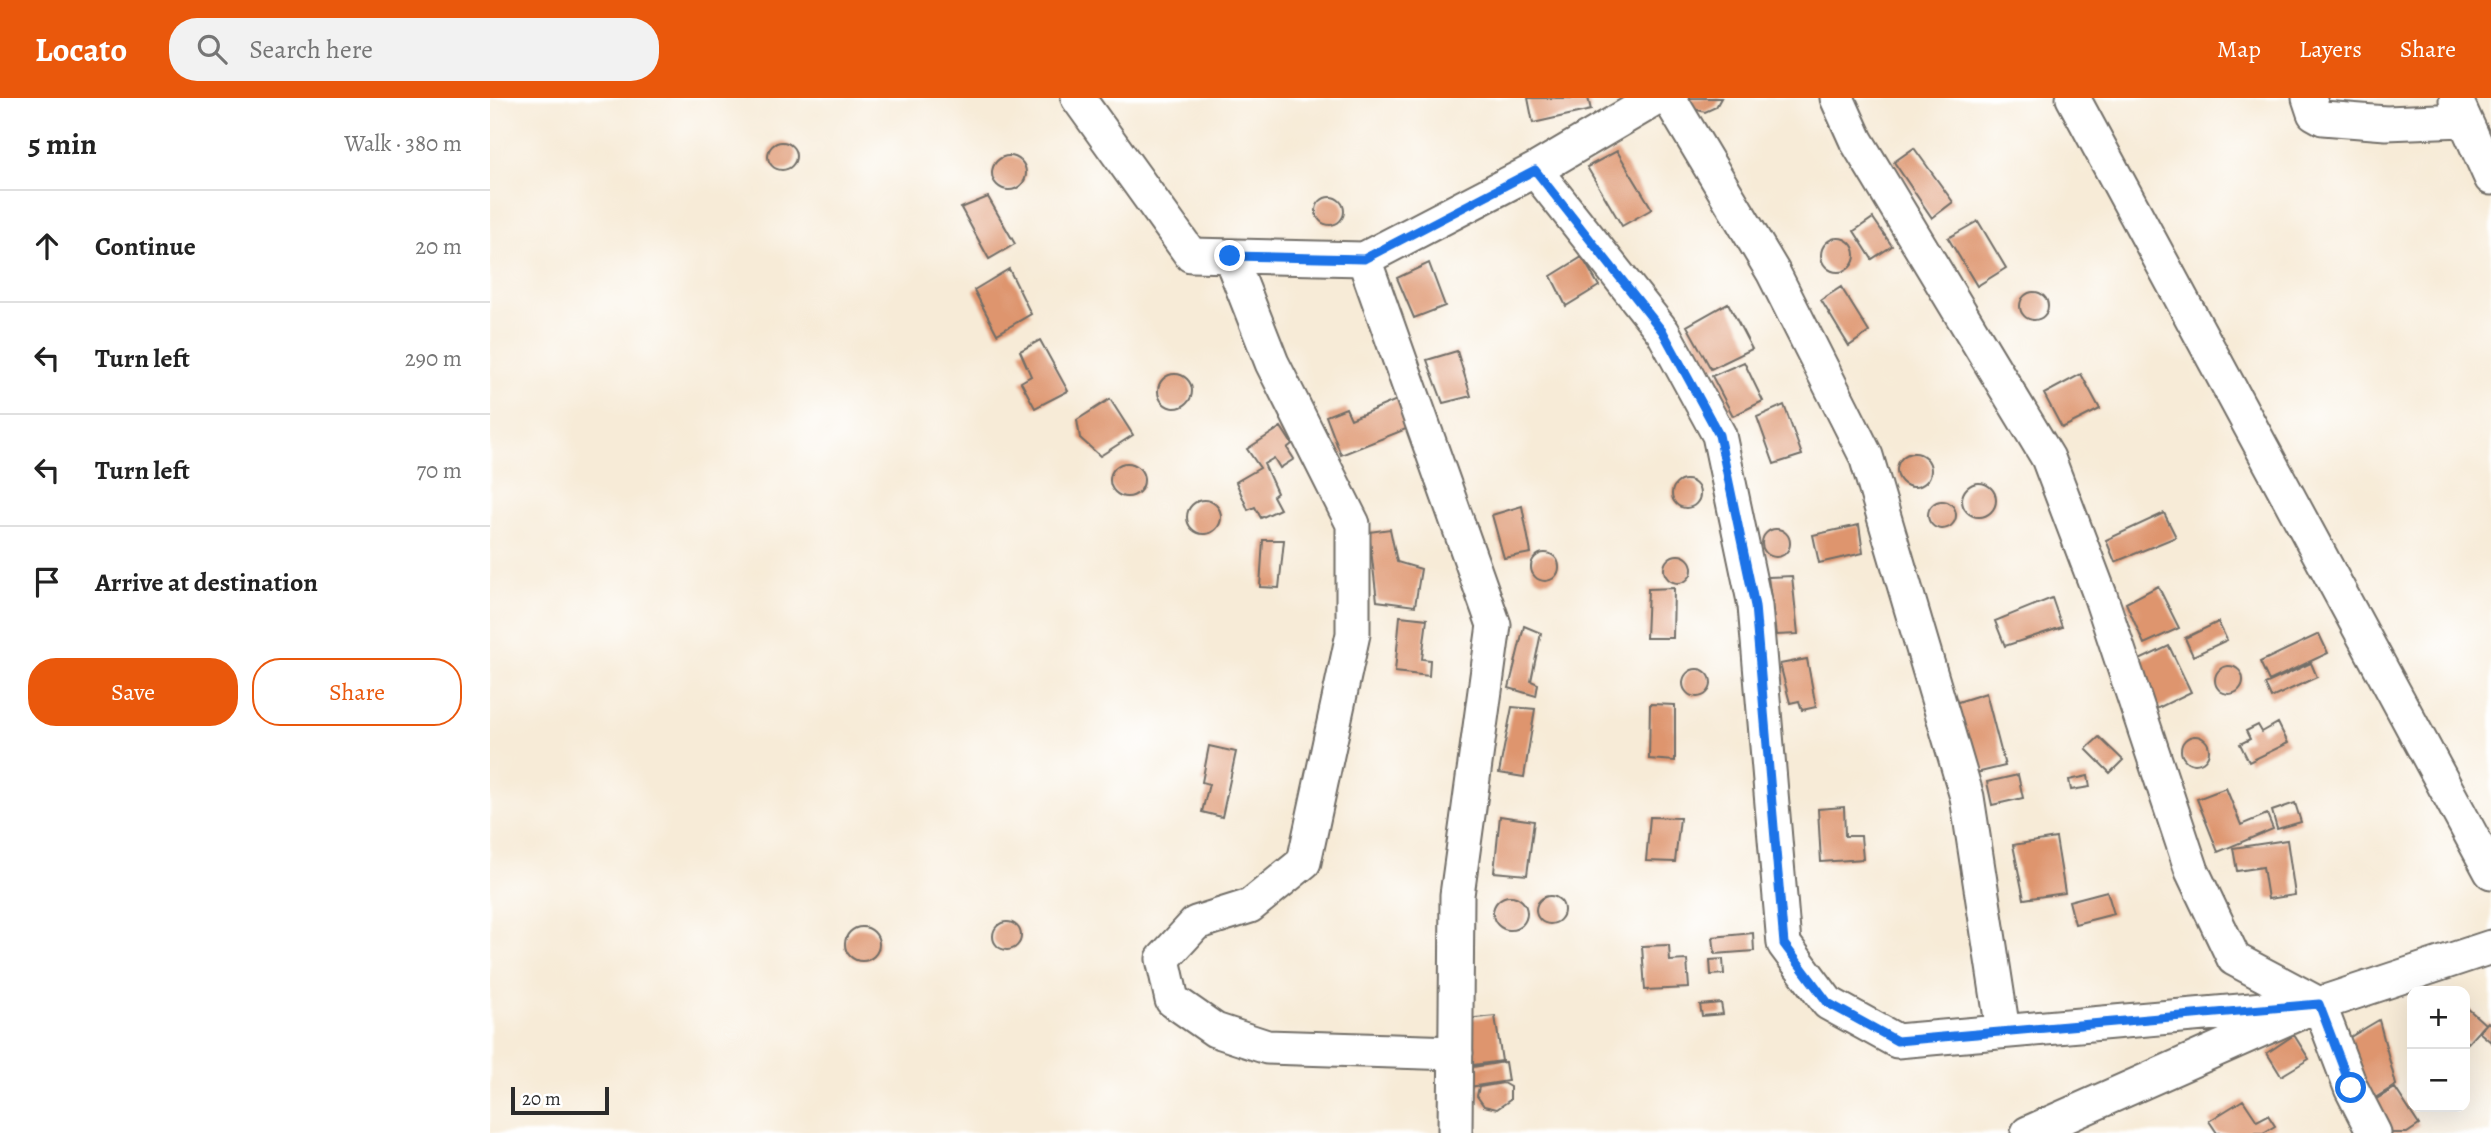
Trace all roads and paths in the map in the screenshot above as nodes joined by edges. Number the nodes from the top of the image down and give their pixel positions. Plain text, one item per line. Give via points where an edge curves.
1 (1078, 98) edge
2 (1657, 98) edge
3 (1669, 98) edge
4 (1837, 98) edge
5 (2073, 98) edge
6 (2309, 98) edge
7 (2459, 109) edge
8 (2381, 111) edge
9 (1535, 170) junction
10 (2491, 178) edge
11 (1230, 256) junction
12 (1364, 259) junction
13 (2491, 872) edge
14 (2491, 947) edge
15 (2319, 1004) junction
16 (2003, 1031) junction
17 (1456, 1053) junction
18 (2071, 1125) edge
19 (1455, 1133) edge
20 (2028, 1133) edge
21 (2374, 1133) edge

1 - 11 street via 1191,255
2 - 9 street
3 - 16 street via 1773,272 1866,456 1967,797
4 - 15 street via 1856,140 2048,458 2100,595 2192,871 2234,959
5 - 13 street
6 - 8 street via 2315,113 2323,118
7 - 8 street
7 - 10 street
9 - 12 street
9 - 16 street via 1663,332 1719,435 1755,606 1784,944 1828,1003 1897,1041
11 - 12 street
11 - 17 street via 1272,363 1353,524 1353,634 1304,862 1250,906 1196,923 1163,960 1172,1000 1214,1030 1268,1046
12 - 17 street via 1494,625 1457,895
14 - 15 street
15 - 16 street
15 - 18 street
15 - 21 street via 2351,1088
17 - 19 street
18 - 20 street

